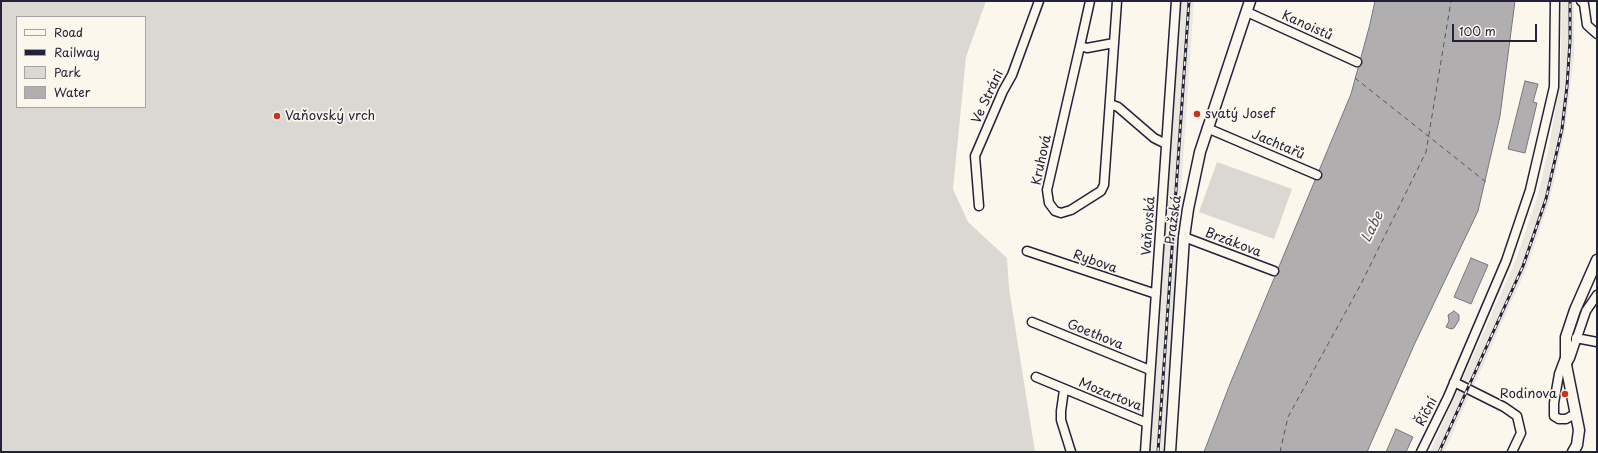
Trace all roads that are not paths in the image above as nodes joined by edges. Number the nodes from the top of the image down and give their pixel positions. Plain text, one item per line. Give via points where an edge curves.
1 (1039, 1) edge
2 (1090, 1) edge
3 (1117, 1) edge
4 (1176, 1) edge
5 (1250, 1) edge
6 (1555, 1) edge
7 (1581, 1) edge
8 (1246, 12) junction
9 (1597, 34) edge
10 (1114, 44) junction
11 (1080, 46) junction
12 (1357, 62) dead end
13 (1110, 104) junction
14 (1207, 128) junction
15 (1166, 144) junction
16 (1317, 175) dead end
17 (979, 206) dead end
18 (1184, 237) junction
19 (1027, 251) dead end
20 (1597, 260) edge
21 (1274, 271) dead end
22 (1156, 294) junction
23 (1597, 295) edge
24 (1032, 322) dead end
25 (1576, 338) junction
26 (1597, 342) edge
27 (1566, 361) junction
28 (1150, 370) junction
29 (1036, 377) dead end
30 (1454, 382) junction
31 (1064, 390) junction
32 (1575, 414) junction
33 (1147, 423) junction
34 (1071, 452) edge
35 (1145, 452) edge
36 (1170, 452) edge
37 (1421, 452) edge
38 (1512, 452) edge
39 (1572, 452) edge

1 - 17 street, Ve Stráni via 1012,75 975,156
2 - 11 street, Kruhová
3 - 10 street, Kruhová
4 - 15 street, Vaňovská
5 - 8 main road, Pražská
6 - 30 street, Říční via 1554,87 1530,190 1506,261
7 - 9 street via 1584,4 1588,25
8 - 12 street, Kanoistů
8 - 14 main road, Pražská
10 - 11 street via 1087,48
10 - 13 street, Kruhová
11 - 13 street, Kruhová via 1047,190 1049,204 1055,211 1061,213 1071,210 1102,188 1105,178
13 - 15 street via 1118,107 1154,138
14 - 16 street, Jachtařů
14 - 18 main road, Pražská via 1195,173
15 - 22 street, Vaňovská
18 - 21 street, Brzákova
18 - 36 main road, Pražská
19 - 22 street, Rybova
20 - 27 main road via 1570,321 1566,337
22 - 28 street, Vaňovská
23 - 25 street via 1586,311
24 - 28 street, Goethova
25 - 26 street
25 - 27 street via 1570,358
27 - 32 main road
27 - 32 street via 1559,374 1554,416 1566,419
28 - 33 street, Vaňovská
29 - 31 street, Mozartova
30 - 37 street, Říční
30 - 38 street via 1517,416 1521,433
31 - 33 street, Mozartova
31 - 34 street, Mozartova via 1062,420
32 - 39 main road via 1578,438
33 - 35 street, Vaňovská

